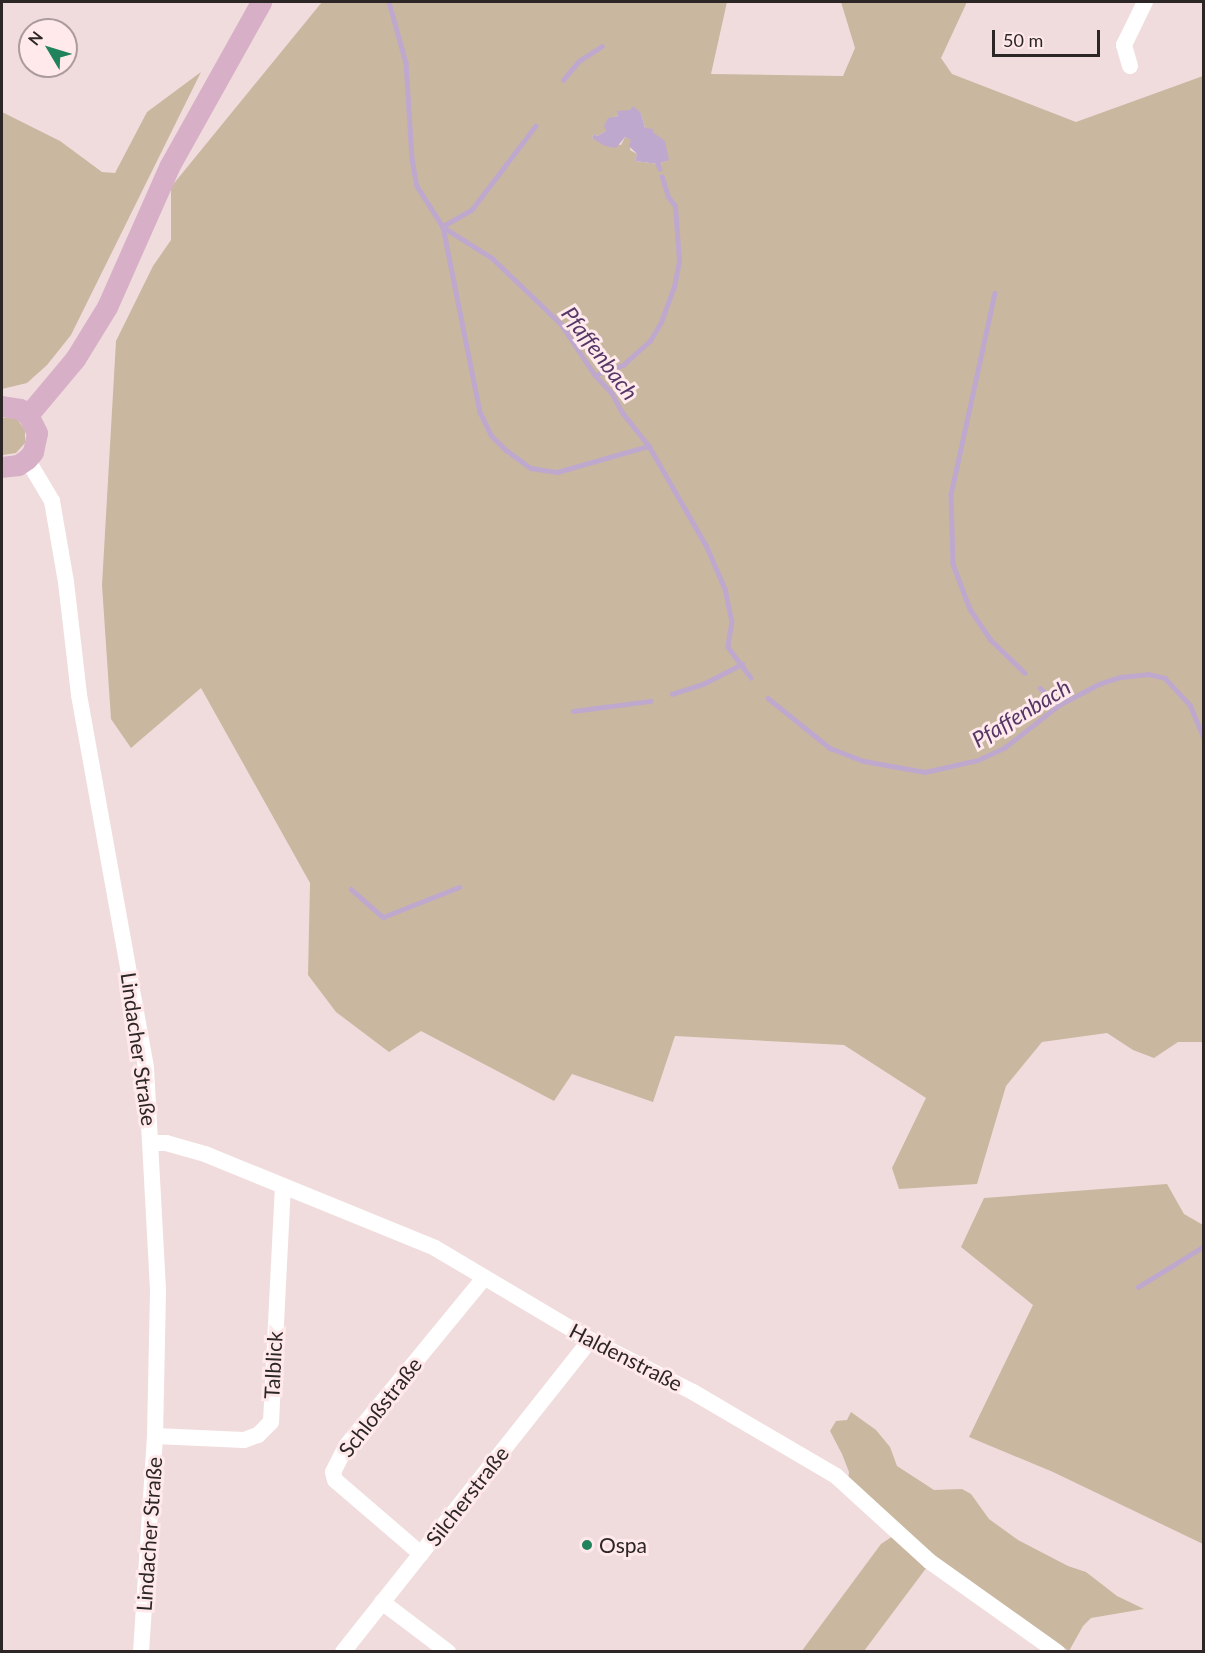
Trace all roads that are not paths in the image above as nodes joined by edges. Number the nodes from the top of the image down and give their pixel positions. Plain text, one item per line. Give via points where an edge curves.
1 (261, 2) edge
2 (1145, 2) edge
3 (1130, 66) dead end
4 (2, 406) edge
5 (28, 415) junction
6 (27, 459) junction
7 (2, 467) edge
8 (151, 1143) junction
9 (283, 1186) junction
10 (484, 1278) junction
11 (590, 1340) junction
12 (155, 1436) junction
13 (421, 1554) junction
14 (382, 1602) junction
15 (141, 1652) edge
16 (343, 1652) edge
17 (448, 1652) edge
18 (1057, 1652) edge

1 - 5 main road via 170,165 107,307 75,359
2 - 3 street via 1124,45
4 - 5 main road via 20,409
5 - 6 main road via 37,433 33,452
6 - 7 main road
6 - 8 street, Lindacher Straße via 52,501 79,695 146,1068
8 - 9 street, Haldenstraße via 205,1154
8 - 12 street, Lindacher Straße via 158,1292
9 - 10 street, Haldenstraße via 435,1248
9 - 12 street, Talblick via 271,1422 258,1435 244,1440
10 - 11 street, Haldenstraße
10 - 13 street, Schloßstraße via 346,1446 333,1472 335,1480
11 - 13 street, Silcherstraße
11 - 18 street, Haldenstraße via 693,1392 836,1476 929,1561
12 - 15 street, Lindacher Straße
13 - 14 street, Silcherstraße
14 - 16 street, Silcherstraße
14 - 17 street

